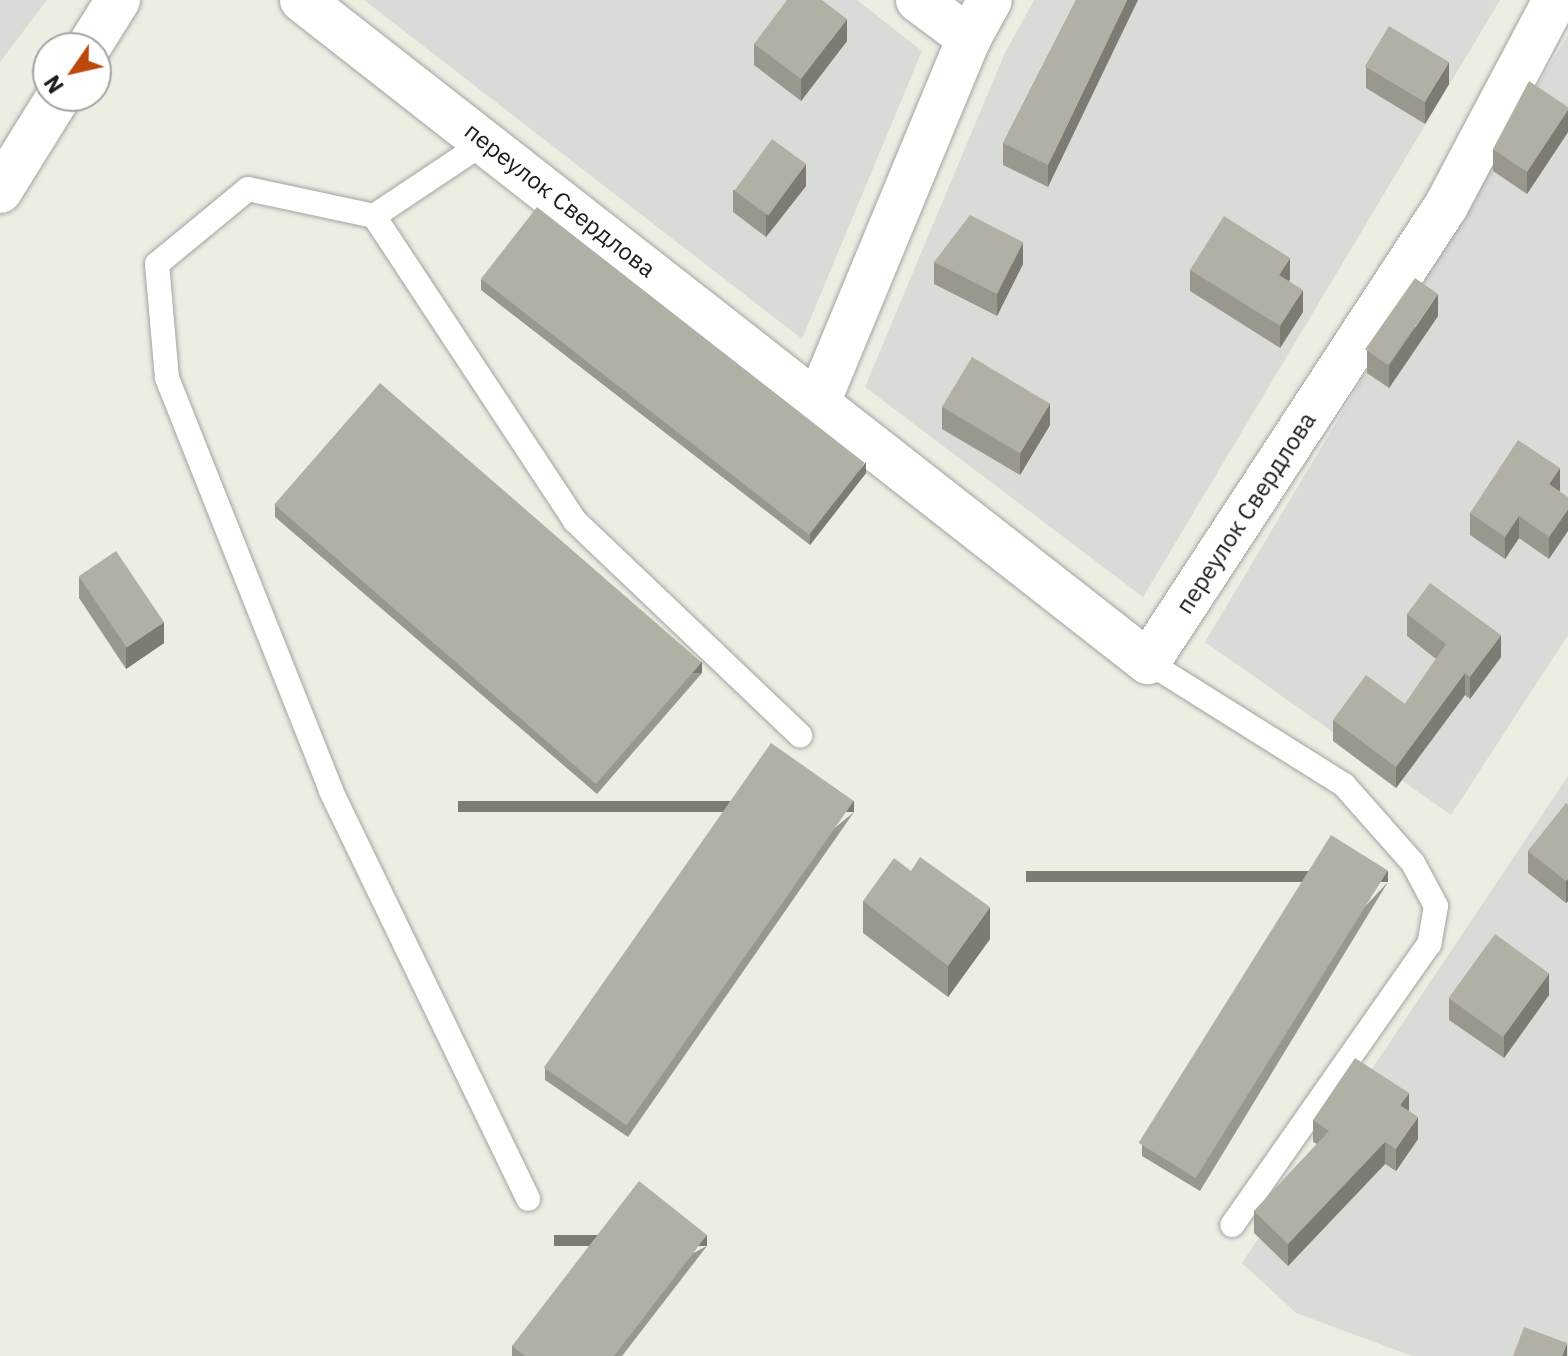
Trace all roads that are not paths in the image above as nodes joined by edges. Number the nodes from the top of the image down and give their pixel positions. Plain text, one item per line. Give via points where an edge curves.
1 (118, 0) edge
2 (302, 0) edge
3 (918, 0) edge
4 (990, 0) edge
5 (1555, 0) edge
6 (98, 32) edge
7 (969, 38) junction
8 (49, 112) edge
9 (485, 142) junction
10 (0, 191) edge
11 (374, 216) junction
12 (819, 400) junction
13 (1148, 662) junction
14 (800, 735) dead end
15 (528, 1199) dead end
16 (1232, 1225) dead end

1 - 6 street
2 - 9 street, переулок Свердлова
3 - 7 street
4 - 7 street
5 - 13 street, переулок Свердлова via 1446,206
7 - 12 street
8 - 10 street
9 - 11 lane
9 - 12 street, переулок Свердлова
11 - 14 lane via 575,521
11 - 15 lane via 248,189 157,264 167,378 331,791
12 - 13 street, переулок Свердлова
13 - 16 lane via 1344,785 1413,863 1436,906 1429,944

